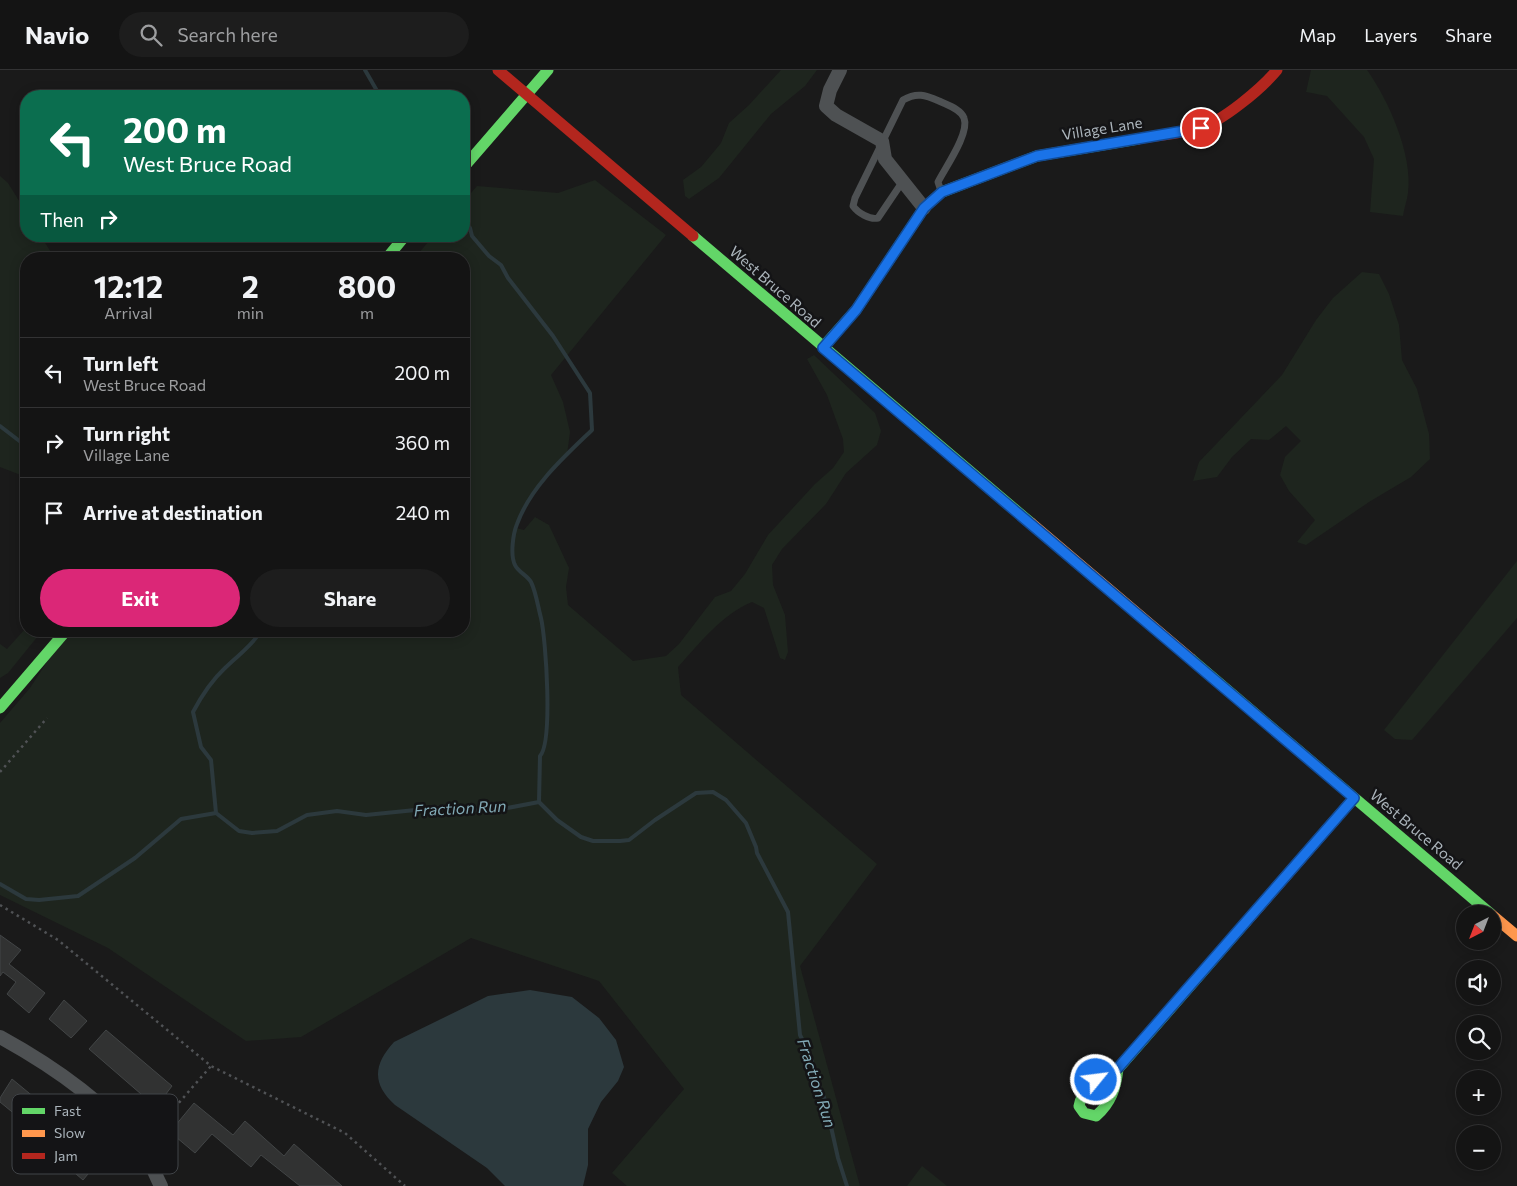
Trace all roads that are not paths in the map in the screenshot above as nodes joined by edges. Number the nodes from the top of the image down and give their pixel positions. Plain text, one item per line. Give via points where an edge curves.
1 (498, 70) edge
2 (548, 70) edge
3 (840, 70) edge
4 (1277, 70) edge
5 (527, 94) junction
6 (882, 141) junction
7 (470, 160) edge
8 (902, 181) junction
9 (942, 192) junction
10 (924, 208) junction
11 (400, 242) edge
12 (392, 252) edge
13 (823, 348) junction
14 (61, 637) edge
15 (0, 708) edge
16 (1354, 798) junction
17 (1481, 905) edge
18 (1501, 922) edge
19 (1517, 936) edge
20 (0, 1037) edge
21 (1118, 1068) dead end
22 (85, 1094) edge
23 (155, 1174) edge
24 (161, 1186) edge

1 - 5 street, West Bruce Road
2 - 5 street
3 - 6 street via 826,106
4 - 9 street, Village Lane via 1239,105 1201,128 1037,156
5 - 7 street
5 - 13 street, West Bruce Road
6 - 8 street via 885,160
6 - 8 lane via 853,206 873,219 878,218
6 - 9 lane via 903,100 912,95 924,94 958,110 964,118 964,133 938,182
8 - 10 street
9 - 10 street, Village Lane
10 - 13 street, Village Lane via 856,310
11 - 12 street
13 - 16 street, West Bruce Road
14 - 15 street
16 - 17 street, West Bruce Road
16 - 21 street
18 - 19 street, West Bruce Road
20 - 22 street via 38,1058
23 - 24 street

